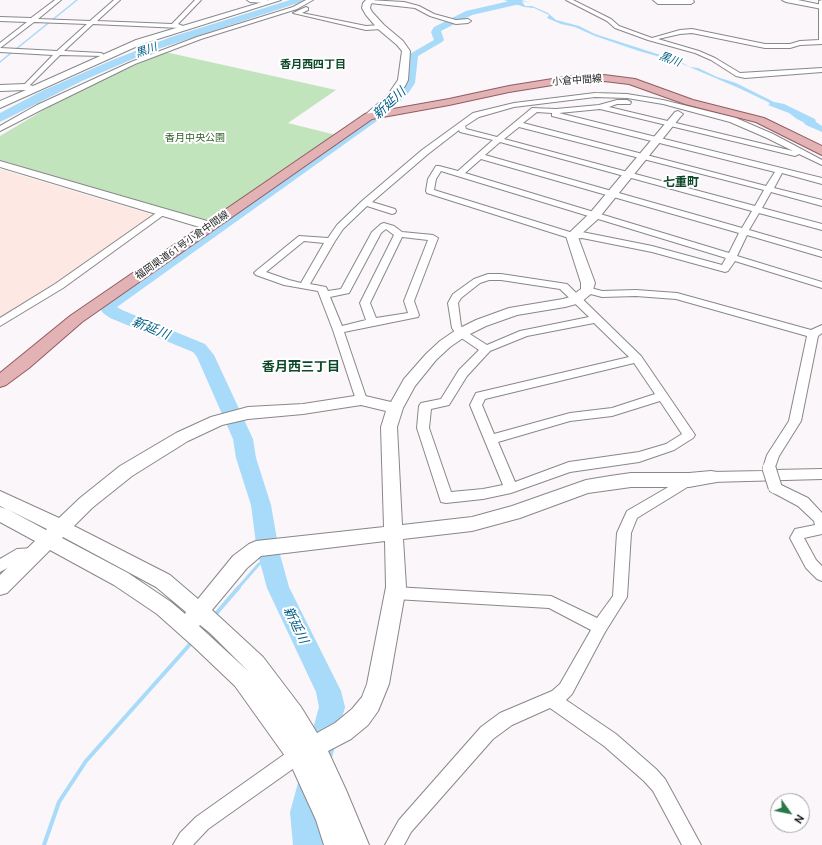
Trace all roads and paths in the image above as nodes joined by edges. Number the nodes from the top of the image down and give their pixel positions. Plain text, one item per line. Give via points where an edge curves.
1 (58, 0) edge
2 (118, 0) edge
3 (198, 0) edge
4 (250, 0) edge
5 (277, 0) edge
6 (311, 0) edge
7 (371, 0) edge
8 (569, 0) edge
9 (656, 0) edge
10 (690, 0) edge
11 (786, 0) edge
12 (265, 1) dead end
13 (822, 1) edge
14 (822, 7) edge
15 (0, 18) edge
16 (33, 20) junction
17 (468, 20) dead end
18 (822, 21) edge
19 (93, 22) junction
20 (381, 27) junction
21 (650, 39) junction
22 (822, 41) edge
23 (0, 46) edge
24 (0, 50) edge
25 (58, 53) junction
26 (101, 55) dead end
27 (822, 70) edge
28 (0, 88) edge
29 (29, 88) junction
30 (0, 105) edge
31 (600, 107) junction
32 (544, 111) junction
33 (678, 114) junction
34 (369, 116) junction
35 (518, 124) junction
36 (670, 124) junction
37 (461, 125) junction
38 (751, 128) junction
39 (0, 129) edge
40 (498, 140) junction
41 (657, 140) junction
42 (479, 156) junction
43 (643, 157) junction
44 (820, 158) edge
45 (0, 164) edge
46 (779, 171) junction
47 (458, 174) junction
48 (628, 175) junction
49 (822, 181) edge
50 (768, 190) junction
51 (612, 194) junction
52 (365, 203) junction
53 (822, 203) edge
54 (757, 210) junction
55 (392, 211) dead end
56 (162, 212) junction
57 (594, 216) junction
58 (210, 226) junction
59 (822, 227) edge
60 (744, 232) junction
61 (398, 234) junction
62 (572, 236) junction
63 (330, 241) junction
64 (822, 254) edge
65 (732, 257) junction
66 (822, 285) edge
67 (305, 286) junction
68 (324, 295) junction
69 (581, 295) junction
70 (596, 319) junction
71 (372, 322) junction
72 (0, 323) edge
73 (338, 330) junction
74 (817, 331) edge
75 (461, 333) junction
76 (486, 349) junction
77 (637, 359) junction
78 (0, 381) edge
79 (663, 396) junction
80 (361, 400) junction
81 (395, 408) junction
82 (491, 439) junction
83 (822, 474) edge
84 (711, 477) joint
85 (689, 480) junction
86 (511, 488) junction
87 (0, 498) edge
88 (0, 514) edge
89 (822, 526) edge
90 (54, 534) junction
91 (395, 534) junction
92 (34, 554) junction
93 (0, 566) edge
94 (822, 575) edge
95 (0, 587) edge
96 (395, 594) junction
97 (193, 619) junction
98 (600, 627) junction
99 (551, 699) junction
100 (306, 752) junction
101 (182, 845) edge
102 (336, 845) edge
103 (357, 845) edge
104 (394, 845) edge
105 (692, 845) edge

1 - 16 street
2 - 19 street
3 - 19 street via 177,26
4 - 12 street
5 - 29 street via 139,42
6 - 20 street via 313,5 296,13 366,28
6 - 39 street via 295,8 199,38 133,63
7 - 17 street via 417,7 432,16 456,22
7 - 20 street via 366,8
8 - 21 street via 609,20 616,27
9 - 10 street via 691,2
11 - 14 street
13 - 14 street
14 - 18 street
15 - 16 street
16 - 19 street
16 - 23 street
18 - 22 street
19 - 25 street
20 - 34 street via 403,47 406,59 403,80 396,91
21 - 22 street via 692,31 765,46 790,46
21 - 27 street via 697,52 738,75
24 - 25 street
25 - 26 street
25 - 29 street
28 - 29 street
29 - 30 street
31 - 32 street
31 - 33 street via 616,102 636,102
31 - 36 street
32 - 35 street via 535,110
32 - 41 street
33 - 36 street
33 - 38 street
34 - 44 main road, 小倉中間線 via 509,88 571,79 604,78 630,81 688,102 760,120 774,126
34 - 58 main road, 福岡県道61号小倉中間線
35 - 40 street
35 - 43 street
36 - 41 street
36 - 44 street
37 - 38 street via 476,115 501,108 604,95 662,102 734,120
37 - 40 street via 463,130
37 - 52 street
38 - 44 street
40 - 42 street
40 - 48 street
41 - 43 street
41 - 46 street
42 - 47 street
42 - 51 street
43 - 48 street
43 - 50 street
45 - 56 street
46 - 49 street
46 - 50 street
47 - 57 street
47 - 62 street via 439,168 432,179 430,191
48 - 51 street
48 - 54 street
50 - 53 street
50 - 54 street
51 - 57 street
51 - 60 street
52 - 55 street
52 - 63 street via 340,227
54 - 59 street
54 - 60 street
56 - 58 street
56 - 72 street via 59,286
57 - 62 street
57 - 65 street
58 - 78 main road, 福岡県道61号小倉中間線 via 76,319
60 - 64 street
60 - 65 street
61 - 68 street via 384,226 377,232 345,291
61 - 71 street via 365,303
61 - 71 street via 433,238 409,301 414,315
62 - 65 street via 582,235 652,249 725,269
62 - 69 street via 588,283
63 - 67 street
63 - 67 street via 302,238 259,273 287,283
65 - 66 street
67 - 68 street via 322,289
68 - 73 street
69 - 70 street
69 - 74 street via 636,293 677,296
69 - 75 street via 514,311
69 - 75 street via 563,286 488,277 477,281 457,296 454,311 456,326
70 - 76 street via 524,333
70 - 77 street
71 - 73 street
73 - 80 street
74 - 89 street, bridge via 795,421 772,454 769,468 775,487 803,502 820,519
75 - 76 street
75 - 81 street via 431,357 409,383
76 - 86 street via 463,373 445,402 425,406 423,428 446,498
77 - 79 street
77 - 82 street via 480,396 476,406
79 - 82 street via 612,412 570,417
79 - 86 street via 689,435 670,447 639,457 569,467
80 - 81 street
80 - 90 street via 303,409 248,413 217,421 182,437 126,471 86,503
81 - 91 street via 389,427
82 - 86 street
83 - 84 street
84 - 85 street
85 - 91 street via 631,480 586,487 514,513 472,524
85 - 98 street via 632,515 624,533 620,597
87 - 90 street
88 - 90 street
89 - 94 street via 818,530 800,533 797,538 811,564
90 - 92 street
90 - 97 street via 164,608
91 - 96 street
91 - 97 street via 256,549 240,562
92 - 93 street via 17,555
92 - 95 street
96 - 98 street via 551,602
96 - 100 street via 378,684 370,704 360,717 343,731
97 - 100 street
98 - 99 street via 566,689
99 - 104 street via 506,719 487,733 405,826
99 - 105 street via 610,740 650,775 659,785
100 - 101 street via 202,823
100 - 102 street
100 - 103 street via 338,798

